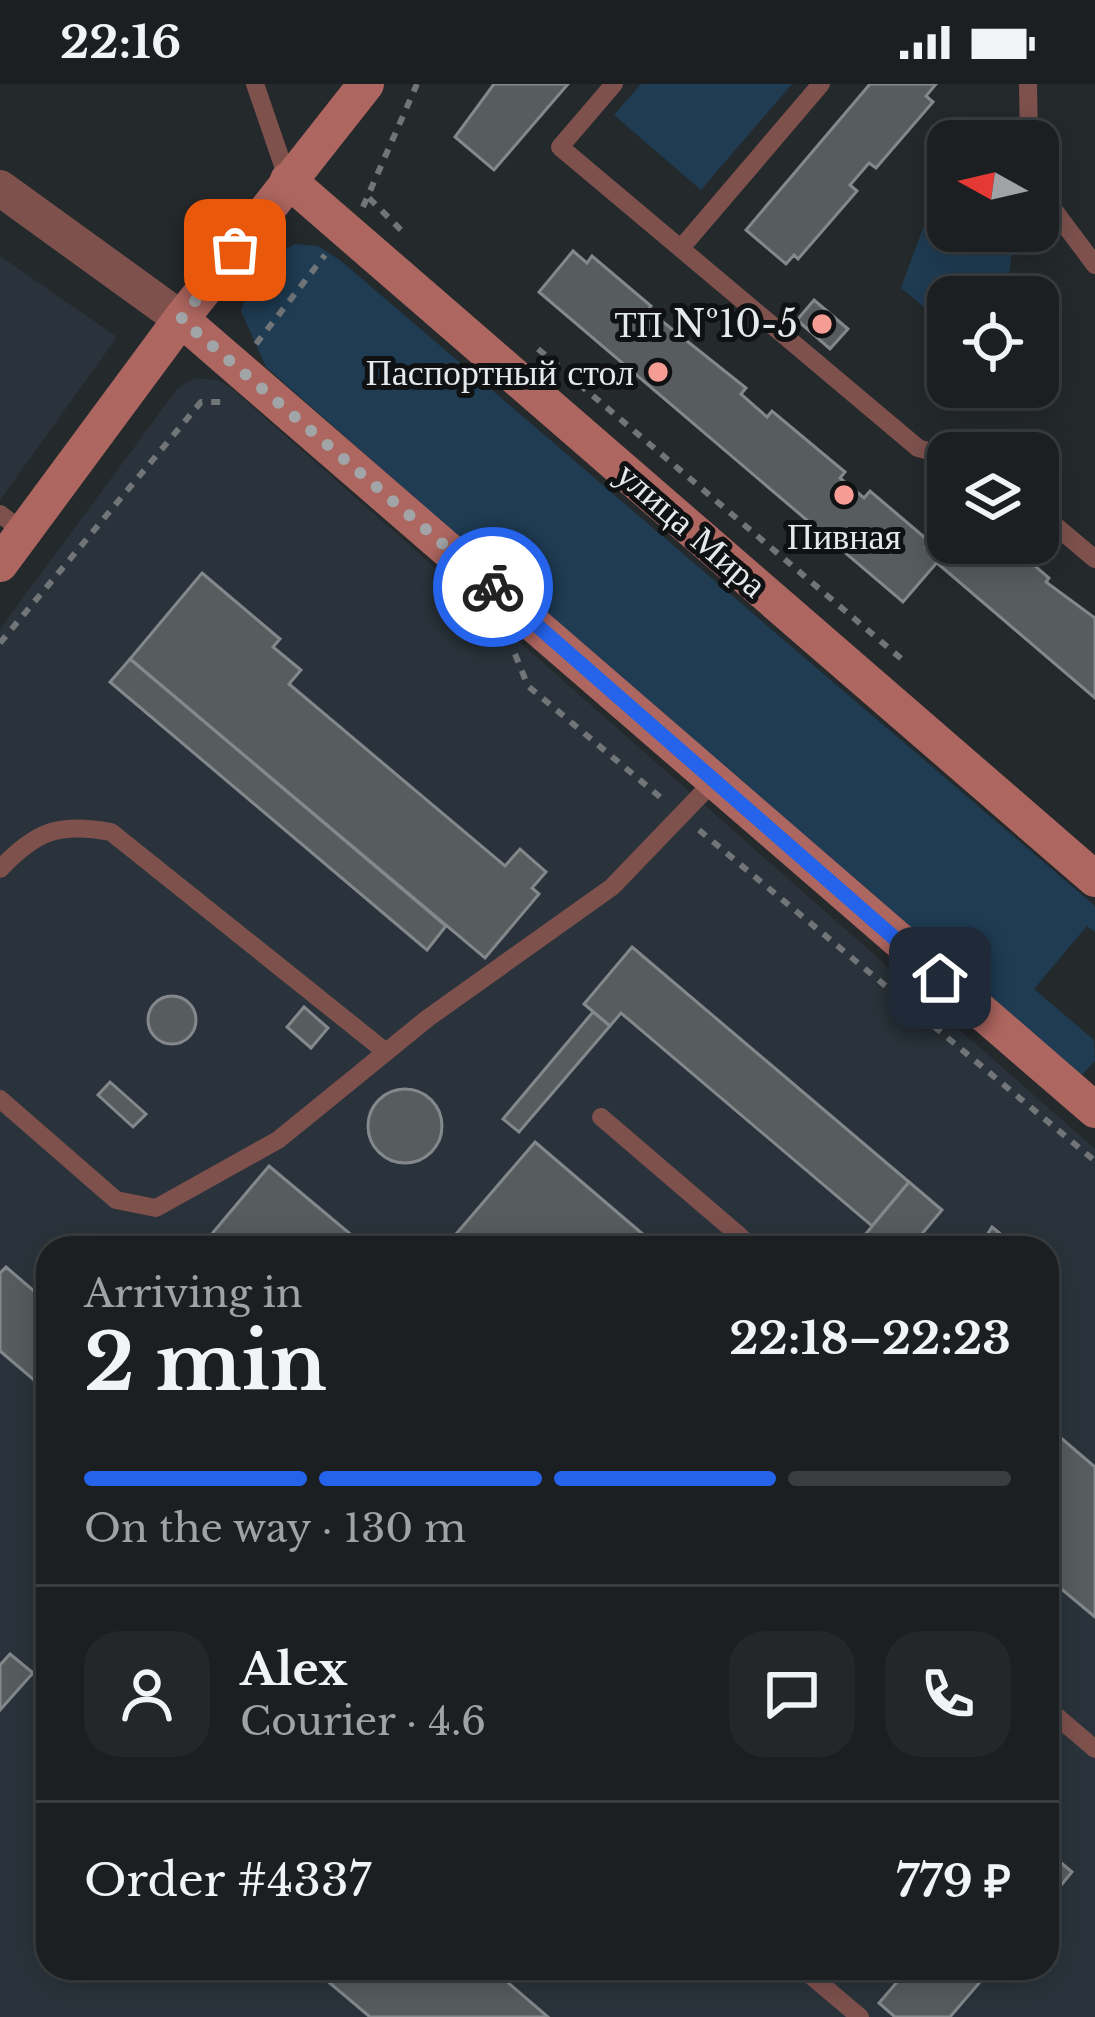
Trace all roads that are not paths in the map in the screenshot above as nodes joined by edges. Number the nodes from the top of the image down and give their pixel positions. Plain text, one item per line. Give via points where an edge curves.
1 (255, 84) edge
2 (366, 84) edge
3 (614, 84) edge
4 (821, 84) edge
5 (1028, 84) edge
6 (1029, 120) edge
7 (288, 180) junction
8 (0, 188) edge
9 (1059, 218) edge
10 (681, 248) junction
11 (1095, 265) edge
12 (181, 319) junction
13 (927, 451) edge
14 (12, 523) edge
15 (1059, 530) edge
16 (1095, 560) edge
17 (0, 564) edge
18 (714, 781) junction
19 (0, 869) edge
20 (1095, 879) edge
21 (386, 1052) junction
22 (1090, 1097) edge
23 (0, 1099) edge
24 (601, 1118) dead end
25 (740, 1236) edge
26 (1059, 1718) edge
27 (1095, 1749) edge
28 (816, 1980) edge
29 (860, 2017) edge

1 - 7 lane
2 - 7 main road
3 - 10 lane via 560,147
4 - 10 lane
5 - 6 lane
7 - 12 main road
7 - 20 main road, улица Мира
8 - 12 street
9 - 11 lane
10 - 13 lane
12 - 14 main road
12 - 18 main road
14 - 17 main road
15 - 16 lane
18 - 21 lane via 613,887
18 - 22 main road
19 - 21 lane via 26,842 72,824 111,832
21 - 23 lane via 278,1140 156,1208 116,1200
24 - 25 lane
26 - 27 lane
28 - 29 lane

